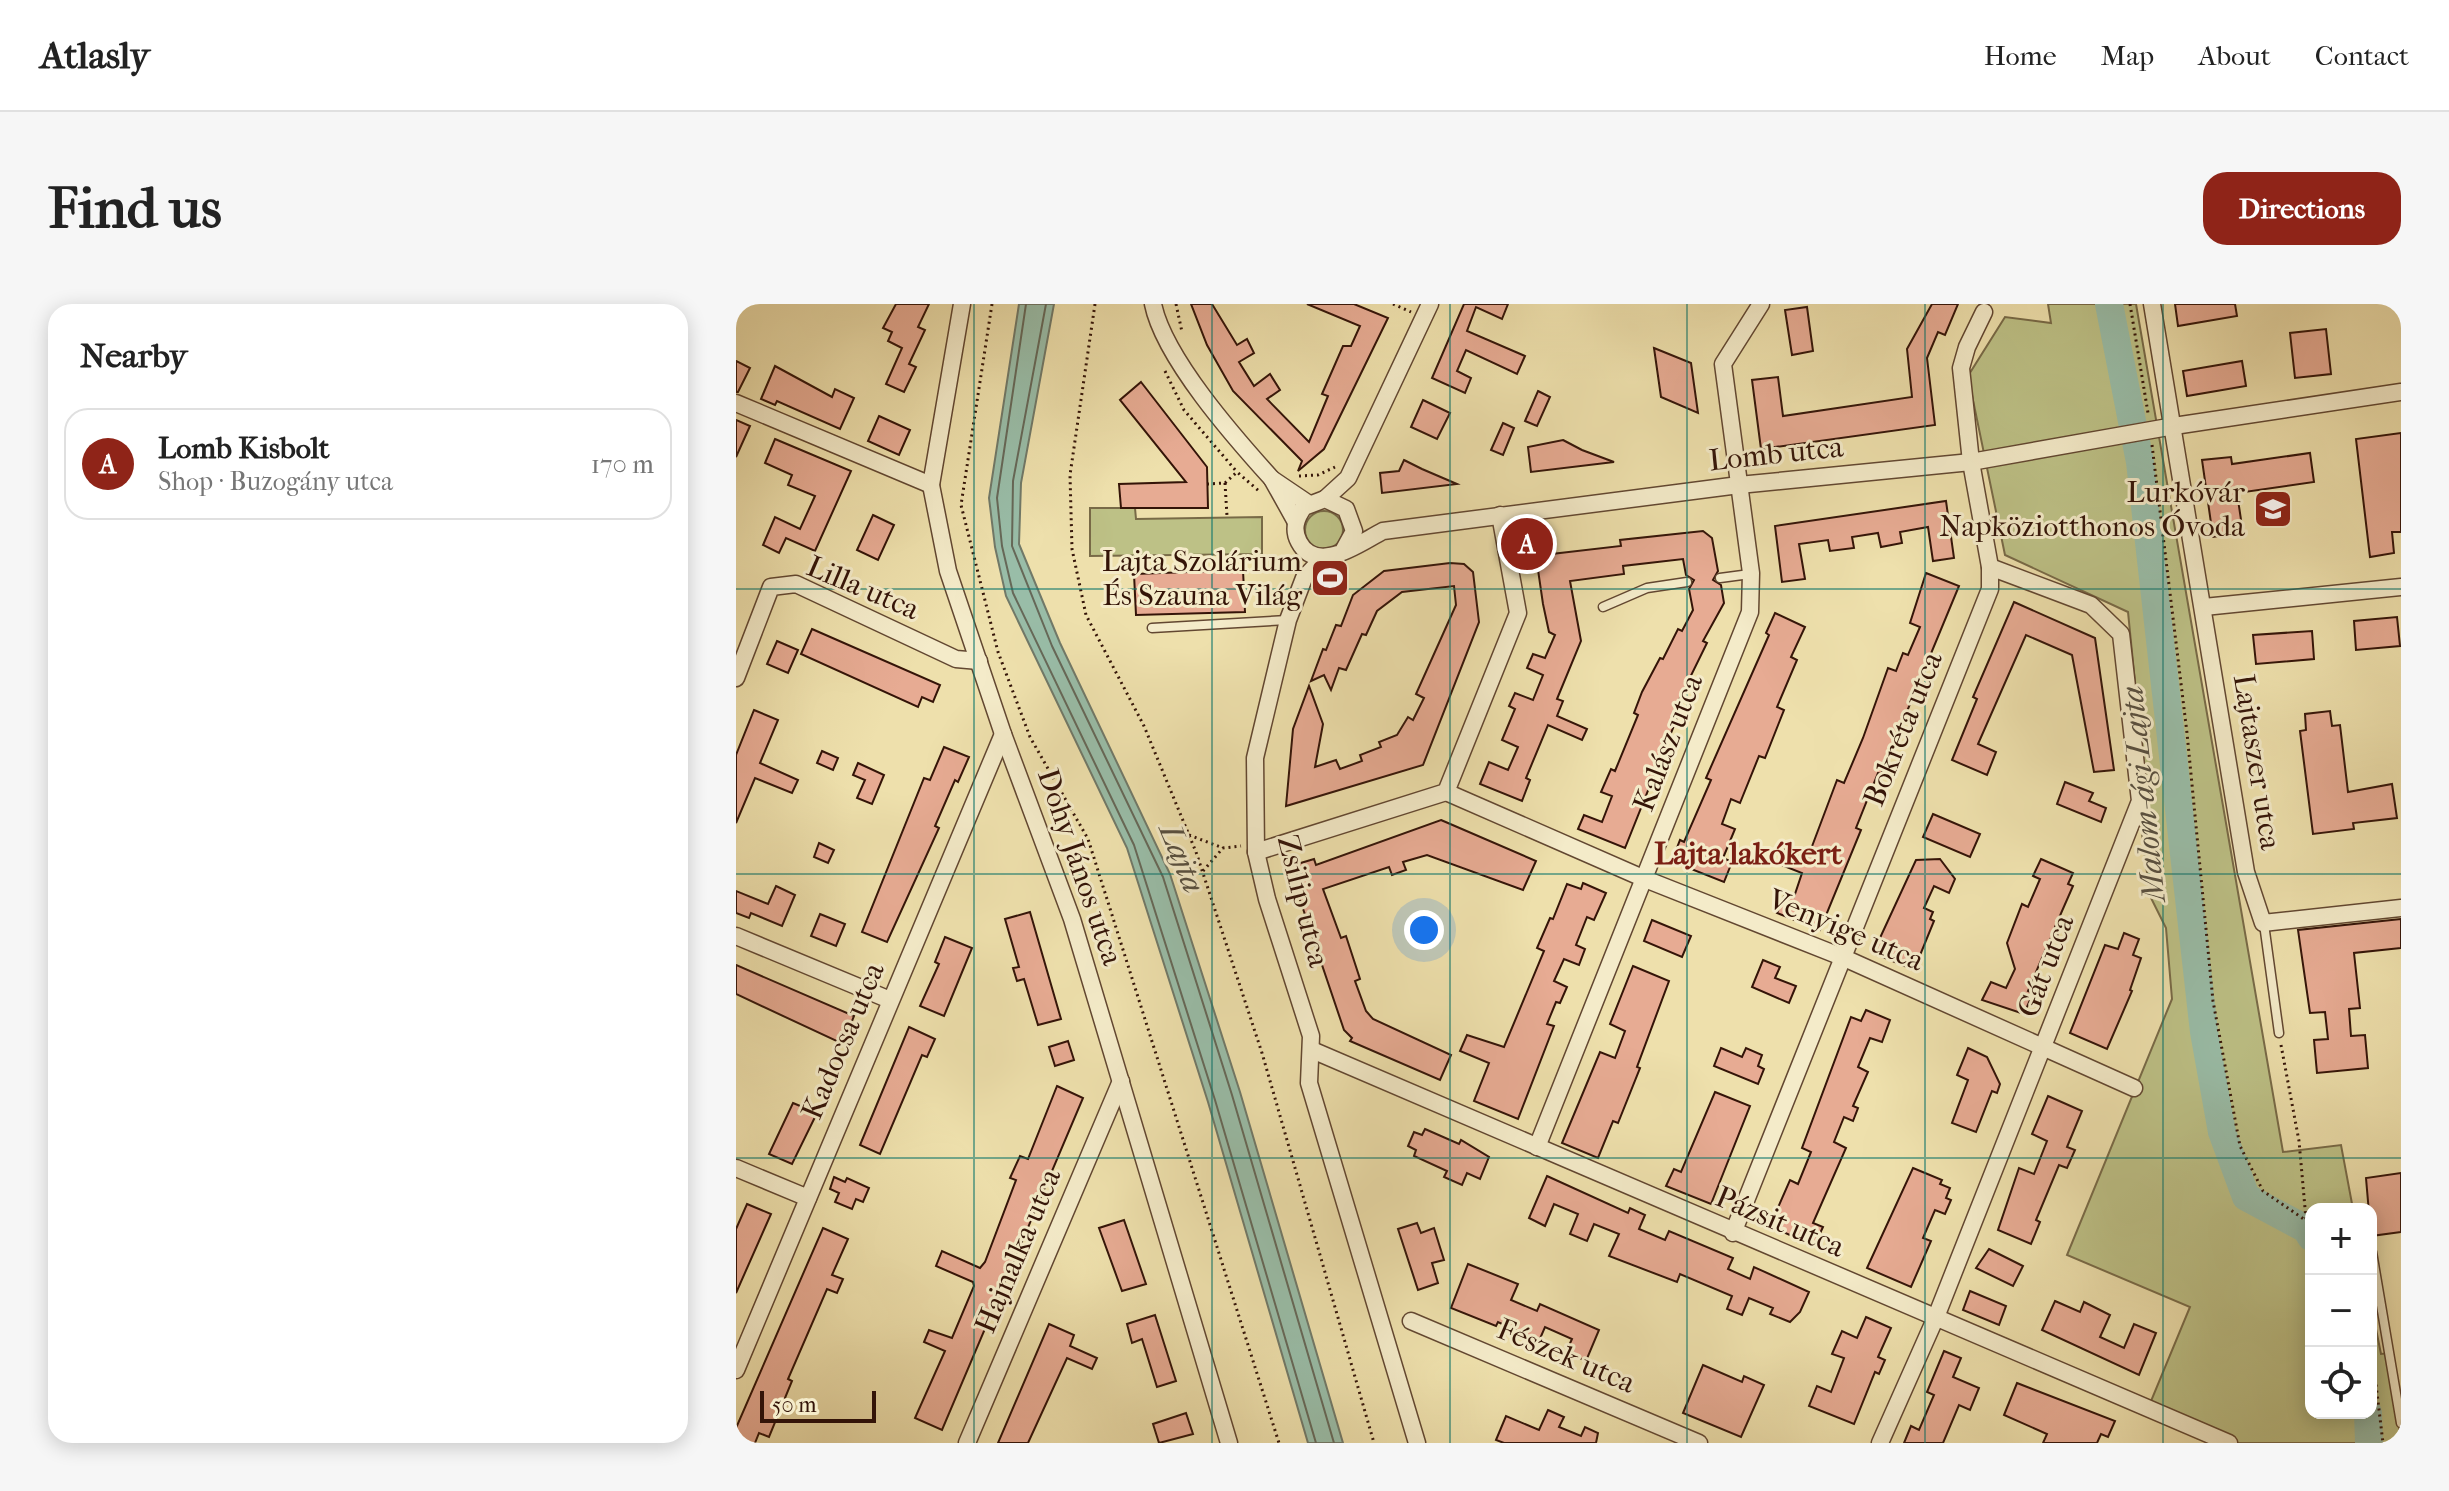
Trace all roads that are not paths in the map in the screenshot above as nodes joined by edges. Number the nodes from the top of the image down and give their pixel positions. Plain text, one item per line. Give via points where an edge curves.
1 (962, 304) edge
2 (1153, 304) edge
3 (1761, 304) edge
4 (2152, 304) edge
5 (1427, 305) edge
6 (1984, 312) dead end
7 (2401, 392) edge
8 (736, 403) edge
9 (2174, 426) junction
10 (1971, 462) junction
11 (1349, 476) junction
12 (1276, 483) junction
13 (931, 485) junction
14 (1739, 485) junction
15 (1317, 502) junction
16 (1349, 514) junction
17 (1500, 515) junction
18 (1296, 522) junction
19 (1383, 531) junction
20 (1303, 548) junction
21 (1343, 551) junction
22 (1323, 558) junction
23 (1990, 567) junction
24 (1751, 573) junction
25 (1304, 578) junction
26 (1720, 578) dead end
27 (1687, 582) dead end
28 (2401, 587) edge
29 (1603, 607) dead end
30 (2204, 607) junction
31 (1288, 620) junction
32 (1152, 628) dead end
33 (979, 661) junction
34 (736, 678) edge
35 (1003, 734) junction
36 (1446, 792) junction
37 (1256, 848) junction
38 (1645, 879) junction
39 (2401, 908) edge
40 (2263, 923) junction
41 (736, 936) edge
42 (1842, 957) junction
43 (890, 1000) junction
44 (2279, 1033) road end
45 (2045, 1048) junction
46 (1312, 1050) junction
47 (1121, 1081) junction
48 (2134, 1088) dead end
49 (1537, 1147) junction
50 (736, 1168) edge
51 (808, 1198) junction
52 (1733, 1233) junction
53 (2377, 1272) edge
54 (1936, 1317) junction
55 (1411, 1321) dead end
56 (2396, 1350) edge
57 (736, 1370) edge
58 (2400, 1415) edge
59 (2401, 1423) edge
60 (967, 1443) edge
61 (1229, 1443) edge
62 (1417, 1443) edge
63 (1699, 1443) edge
64 (1880, 1443) edge
65 (2229, 1443) edge

1 - 13 street, Dohy János utca
2 - 12 street via 1181,364 1223,424
3 - 14 street, Kalász utca via 1723,364
4 - 9 street, Lajtaszer utca
5 - 11 street
6 - 10 street, Bokréta utca via 1961,368
7 - 9 street, Lomb utca
8 - 13 street
9 - 10 street, Lomb utca
9 - 30 street, Lajtaszer utca
10 - 14 street, Lomb utca
10 - 23 street, Bokréta utca
11 - 15 street
11 - 16 street
12 - 15 street
12 - 18 street
13 - 33 street, Dohy János utca via 948,571
14 - 17 street, Lomb utca
14 - 24 street, Kalász utca
15 - 16 street
15 - 18 street
16 - 19 street
16 - 21 street via 1354,531
17 - 19 street, Lomb utca
17 - 36 street via 1518,613
18 - 20 street
19 - 21 street
20 - 22 street
20 - 25 street
21 - 22 street
22 - 25 street
23 - 42 street, Bokréta utca via 1990,589
23 - 45 street, Gát utca via 2091,605 2121,634 2123,649 2140,801
24 - 26 lane
24 - 38 street, Kalász utca via 1750,612
25 - 31 street, Zsilip utca
27 - 29 lane via 1647,588
28 - 30 street
30 - 40 street, Lajtaszer utca via 2246,872
31 - 32 lane
31 - 37 street, Zsilip utca via 1255,758
33 - 34 street, Lilla utca via 956,659 796,584 771,587
33 - 35 street, Dohy János utca
35 - 43 street, Kadocsa utca
35 - 47 street, Dohy János utca via 1072,919
36 - 37 street
36 - 38 street, Venyige utca
37 - 46 street, Zsilip utca
38 - 42 street, Venyige utca
38 - 49 street, Kalász utca
39 - 40 street
40 - 44 lane
41 - 43 street
42 - 45 street, Venyige utca
42 - 52 street, Bokréta utca
43 - 51 street, Kadocsa utca
45 - 48 street, Venyige utca
45 - 54 street, Gát utca
46 - 49 street, Pázsit utca
46 - 62 street, Zsilip utca via 1309,1083
47 - 60 street, Hajnalka utca
47 - 61 street, Dohy János utca
49 - 52 street, Pázsit utca
50 - 51 street
51 - 57 street, Kadocsa utca
52 - 54 street, Pázsit utca
53 - 56 lane
54 - 64 street, Gát utca
54 - 65 street, Pázsit utca
55 - 63 street, Fészek utca
56 - 58 lane
58 - 59 lane

